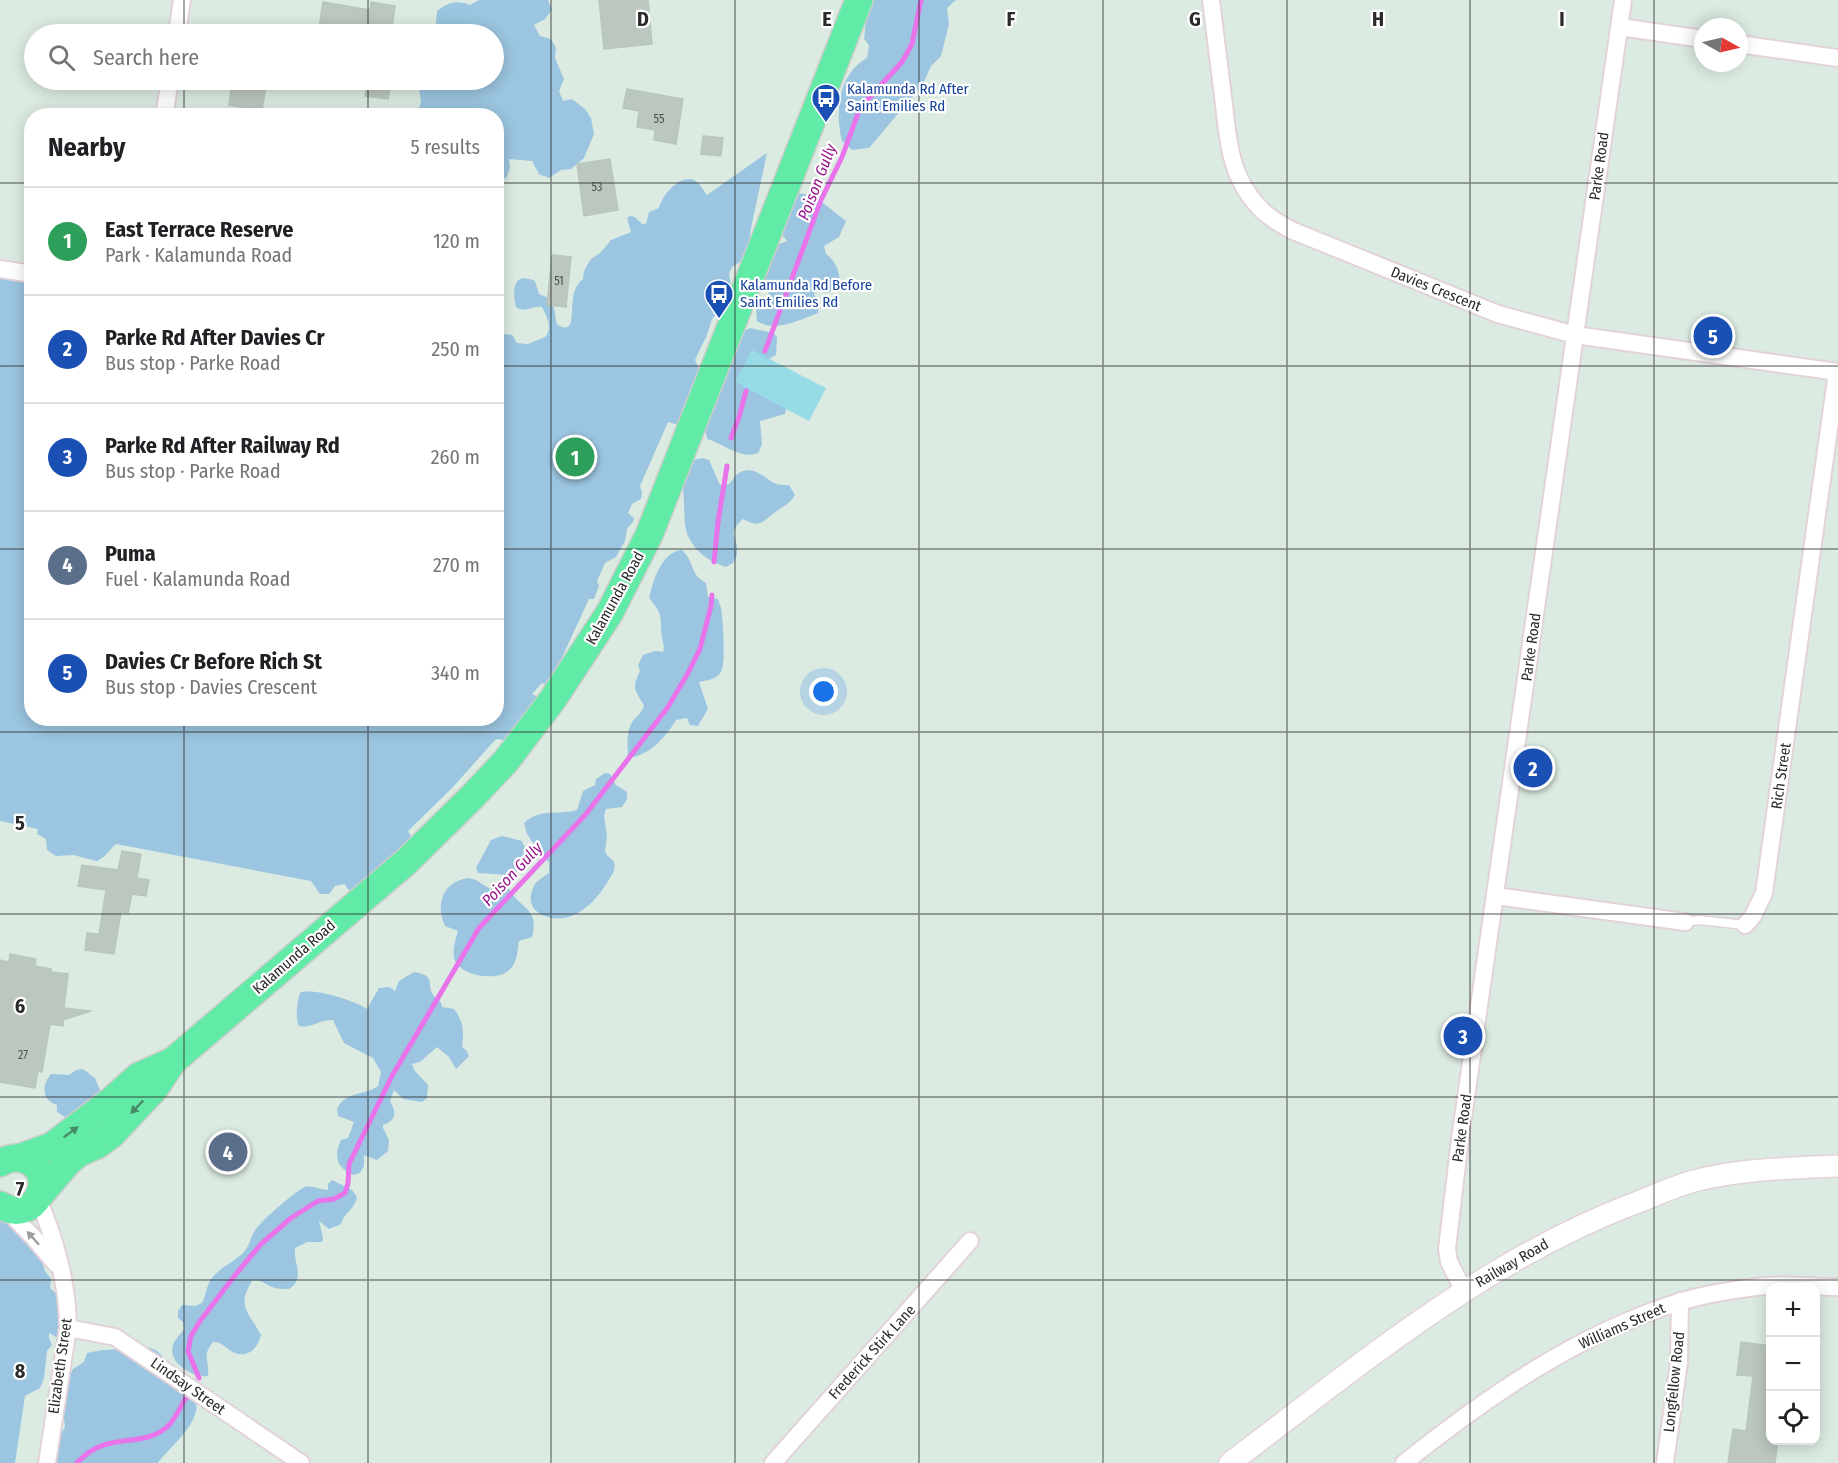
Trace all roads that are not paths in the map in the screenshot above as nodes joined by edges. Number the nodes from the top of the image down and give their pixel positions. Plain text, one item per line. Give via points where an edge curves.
1 (182, 0) edge
2 (859, 0) edge
3 (1211, 0) edge
4 (1623, 0) edge
5 (178, 24) edge
6 (1620, 27) junction
7 (1694, 38) edge
8 (1748, 45) edge
9 (1838, 57) edge
10 (168, 90) edge
11 (165, 108) edge
12 (0, 269) edge
13 (24, 273) edge
14 (1575, 335) junction
15 (1837, 372) edge
16 (1496, 896) junction
17 (1685, 922) joint
18 (1745, 925) joint
19 (173, 1061) junction
20 (8, 1156) edge
21 (1838, 1166) edge
22 (39, 1197) junction
23 (1, 1206) edge
24 (970, 1241) dead end
25 (60, 1269) junction
26 (1838, 1287) edge
27 (1464, 1291) junction
28 (1680, 1301) junction
29 (68, 1328) junction
30 (47, 1463) edge
31 (301, 1463) edge
32 (773, 1463) edge
33 (1230, 1463) edge
34 (1404, 1463) edge
35 (1665, 1463) edge

1 - 5 street
2 - 19 main road, Kalamunda Road via 649,535 610,612 575,668 506,761 431,838
3 - 14 street, Davies Crescent via 1234,164 1246,191 1269,218 1498,314
4 - 6 street, Parke Road
6 - 7 street
6 - 14 street, Parke Road
8 - 9 street
10 - 11 street
12 - 13 street
14 - 15 street, Davies Crescent
14 - 16 street, Parke Road
15 - 18 street, Rich Street via 1764,893
16 - 17 street, Rich Street
16 - 27 street, Parke Road via 1448,1236 1449,1262
17 - 18 lane, Rich Street
20 -> 19 main road, Kalamunda Road via 52,1146 139,1077
19 -> 22 main road, Kalamunda Road via 155,1088 111,1135 68,1162
20 - 22 main road via 27,1160 39,1171
21 - 27 street, Railway Road via 1782,1168 1693,1181 1582,1224
22 - 23 main road via 26,1208 12,1210
22 - 25 street, Elizabeth Street
25 -> 23 street, Elizabeth Street
24 - 32 street, Frederick Stirk Lane
25 - 29 street, Elizabeth Street
26 - 28 street, Williams Street via 1758,1287
27 - 33 street, Railway Road
28 - 34 street, Williams Street via 1602,1332 1533,1371
28 - 35 street, Longfellow Road via 1679,1362
29 - 30 street, Elizabeth Street
29 - 31 street, Lindsay Street via 116,1337

